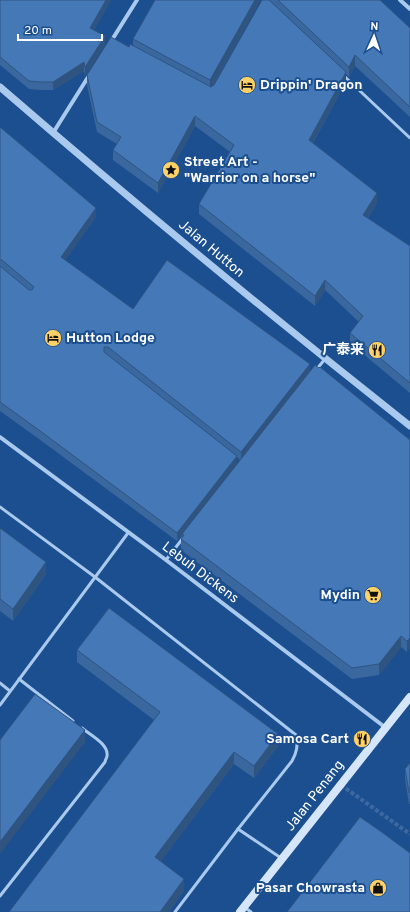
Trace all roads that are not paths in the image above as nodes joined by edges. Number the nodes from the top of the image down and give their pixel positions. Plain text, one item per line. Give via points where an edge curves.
1 (136, 0) edge
2 (400, 0) edge
3 (410, 9) edge
4 (110, 41) junction
5 (117, 45) edge
6 (106, 48) edge
7 (94, 67) edge
8 (343, 75) edge
9 (0, 86) edge
10 (53, 133) junction
11 (410, 138) edge
12 (325, 359) junction
13 (316, 371) edge
14 (410, 426) edge
15 (0, 437) edge
16 (0, 507) edge
17 (128, 533) junction
18 (184, 536) edge
19 (166, 560) junction
20 (95, 577) junction
21 (20, 679) junction
22 (0, 683) edge
23 (10, 691) junction
24 (410, 697) edge
25 (0, 705) edge
26 (386, 728) junction
27 (238, 829) junction
28 (282, 859) junction
29 (0, 896) edge
30 (245, 910) edge
31 (175, 912) edge

1 - 4 street
2 - 3 street
4 - 5 lane
4 - 6 street
7 - 10 street
8 - 11 lane
9 - 10 street, Jalan Hutton
10 - 12 street, Jalan Hutton
12 - 13 lane
12 - 14 street, Jalan Hutton
15 - 17 street, Lebuh Dickens
16 - 20 lane
17 - 19 street, Lebuh Dickens
17 - 20 lane
18 - 19 lane
19 - 26 street, Lebuh Dickens
20 - 21 lane
20 - 27 lane via 296,736 297,752
21 - 23 lane
21 - 29 lane via 102,744 107,756 105,762
22 - 23 lane
23 - 25 lane
24 - 26 main road, Jalan Penang
26 - 28 main road, Jalan Penang
27 - 28 lane
27 - 31 lane
28 - 30 main road, Jalan Penang

